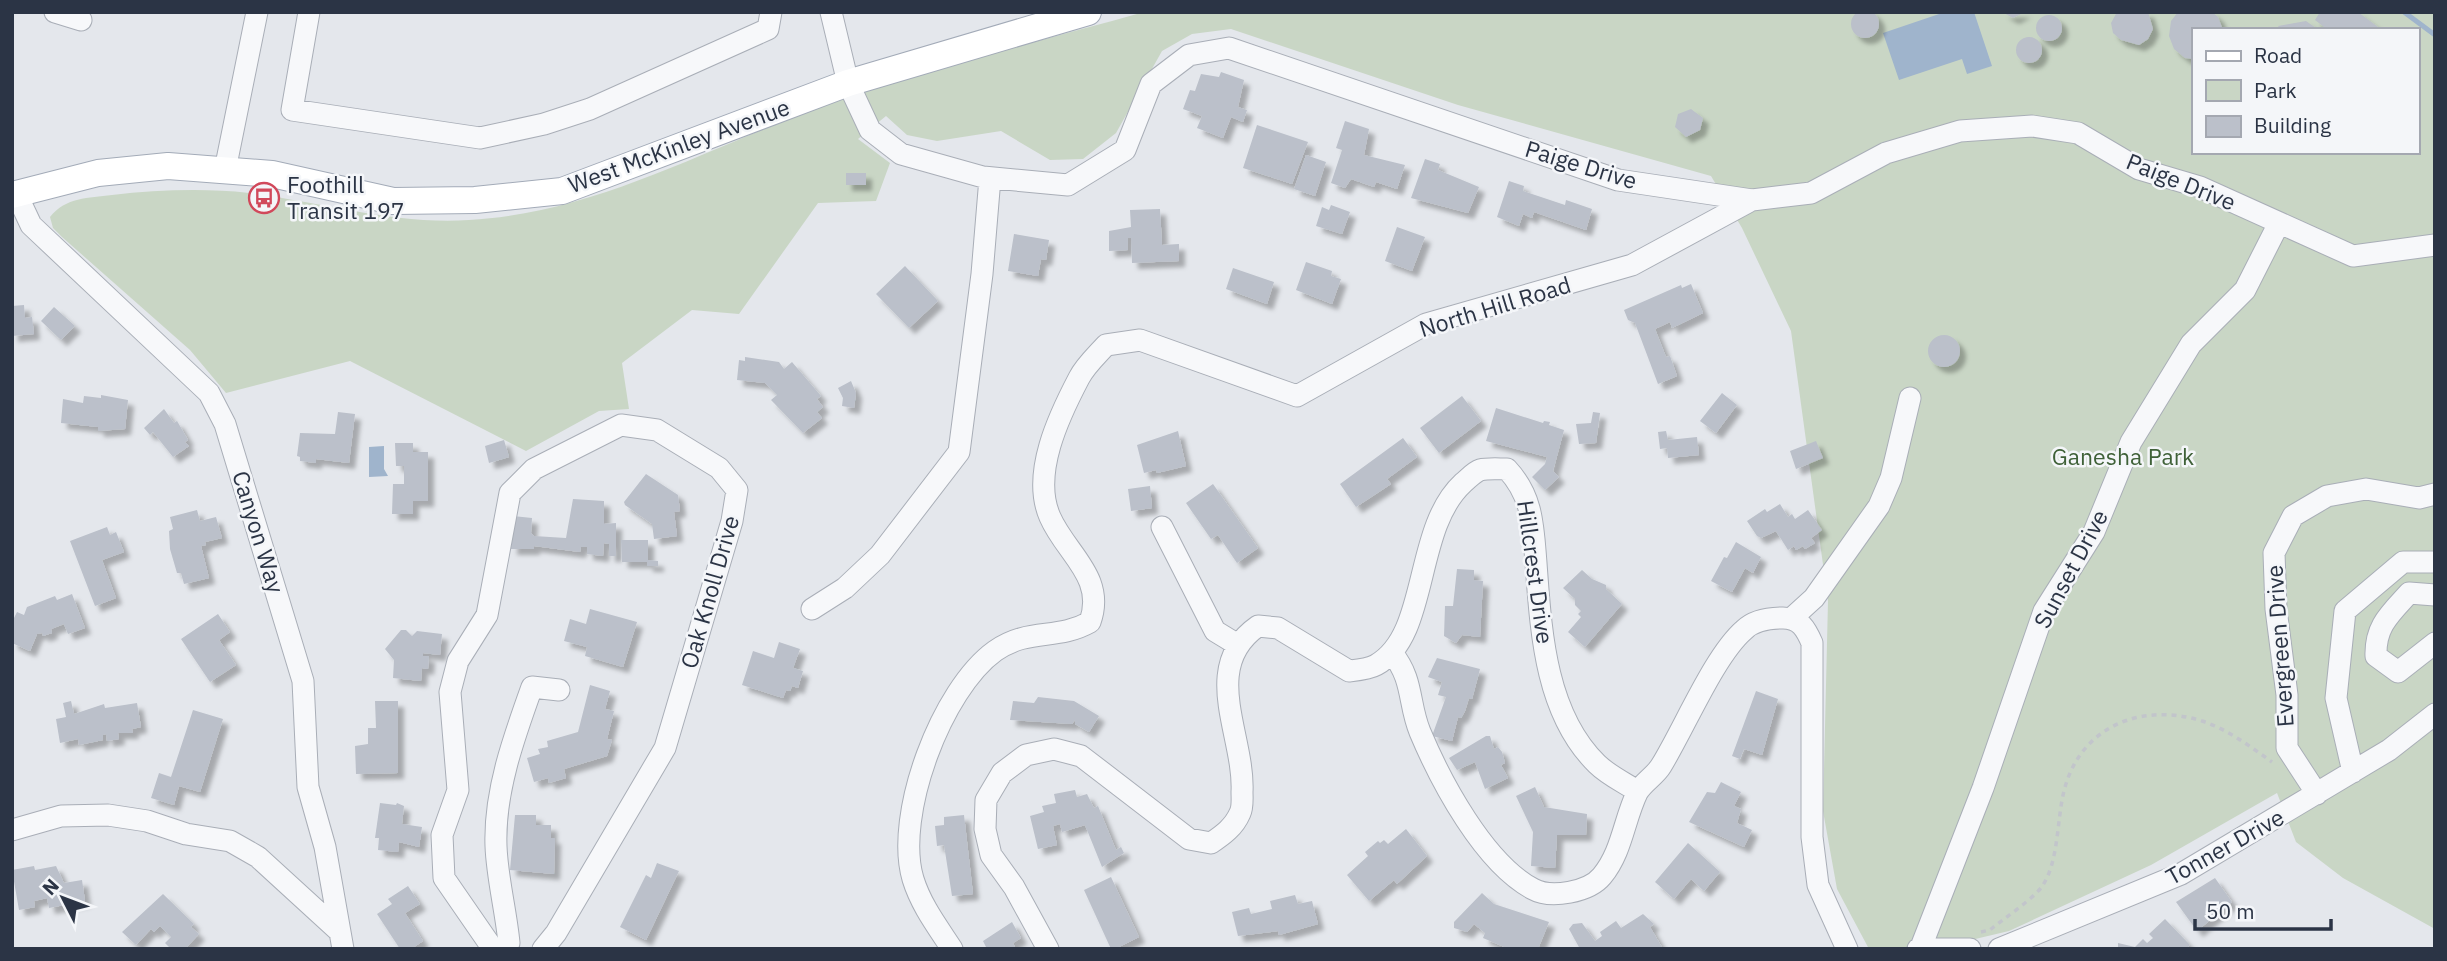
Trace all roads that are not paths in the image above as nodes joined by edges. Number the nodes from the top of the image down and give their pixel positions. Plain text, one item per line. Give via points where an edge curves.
1 (55, 12) edge
2 (257, 12) edge
3 (309, 12) edge
4 (771, 12) edge
5 (831, 12) edge
6 (1088, 12) edge
7 (81, 20) dead end
8 (848, 83) junction
9 (225, 170) junction
10 (990, 178) junction
11 (14, 194) edge
12 (1752, 200) junction
13 (2279, 223) junction
14 (2435, 245) edge
15 (1910, 398) dead end
16 (2435, 494) edge
17 (1162, 527) dead end
18 (2435, 562) edge
19 (2435, 595) edge
20 (813, 609) dead end
21 (1792, 618) junction
22 (2435, 643) edge
23 (1238, 645) junction
24 (1392, 653) junction
25 (559, 690) dead end
26 (2435, 714) edge
27 (2353, 772) junction
28 (1637, 791) junction
29 (2317, 794) junction
30 (12, 830) edge
31 (342, 941) edge
32 (1974, 941) edge
33 (1919, 948) edge
34 (492, 949) edge
35 (506, 949) edge
36 (543, 949) edge
37 (952, 949) edge
38 (1048, 949) edge
39 (1847, 949) edge
40 (1999, 949) edge

1 - 7 street
2 - 9 street
3 - 4 street via 292,110 480,138 590,109 768,29
5 - 8 street, Paige Drive
6 - 8 main road, West McKinley Avenue
8 - 9 main road, West McKinley Avenue via 562,191 475,200 393,201 272,174
8 - 10 street, Paige Drive via 870,130 901,153
9 - 11 main road, West McKinley Avenue via 168,166 98,173
10 - 12 street, Paige Drive via 1068,185 1125,150 1151,85 1189,55 1228,48 1618,180
10 - 20 street via 959,452 880,555 845,589
11 - 31 street, Canyon Way via 31,225 209,393 225,424 303,681 307,787 325,848
12 - 13 street, Paige Drive via 1811,193 1886,153 1960,131 2032,126 2078,134 2139,169 2200,187
12 - 37 street, North Hill Road via 1632,265 1426,324 1297,396 1140,340 1106,345 1080,376 1049,449 1044,488 1049,516 1091,583 1097,603 1090,622 1073,632 1027,635 995,652 967,677 922,766 910,826 912,876 926,909
13 - 14 street, Paige Drive via 2353,256
13 - 33 street, Sunset Drive via 2245,290 2191,344 2131,442 2094,532 2044,611 1983,788
15 - 21 street via 1891,478 1879,506 1814,598
16 - 29 street, Evergreen Drive via 2419,498 2366,489 2327,496 2293,516 2274,553 2287,695 2287,748
17 - 23 street via 1216,631
18 - 27 street via 2403,562 2345,611 2336,698
19 - 22 street via 2410,593 2401,602 2375,636 2376,656 2398,672
21 - 28 street via 1767,618 1744,629 1659,769
21 - 39 street via 1805,627 1812,643 1812,837 1818,885
23 - 24 street via 1242,636 1258,626 1278,628 1349,671 1374,667
23 - 38 street via 1230,659 1227,694 1243,778 1241,811 1227,833 1211,843 1189,839 1081,756 1054,749 1026,754 1002,773 986,800 990,855 1014,887
24 - 28 street via 1410,682 1419,729 1458,807 1513,877 1536,891 1556,894 1600,879 1612,862
24 - 28 street, Hillcrest Drive via 1409,628 1427,551 1455,490 1477,470 1507,469 1521,485 1531,512 1544,638 1555,691 1569,724 1597,764
25 - 35 street via 532,687 500,799 496,846 509,943
26 - 27 street, Tonner Drive
27 - 29 street, Tonner Drive
29 - 40 street, Tonner Drive via 2181,874
30 - 31 street via 61,816 106,815 230,841 258,858
32 - 33 street
34 - 36 street, Oak Knoll Drive via 444,878 442,835 458,790 450,692 458,661 487,615 510,494 534,469 621,425 657,430 719,468 737,490 732,521 665,748

